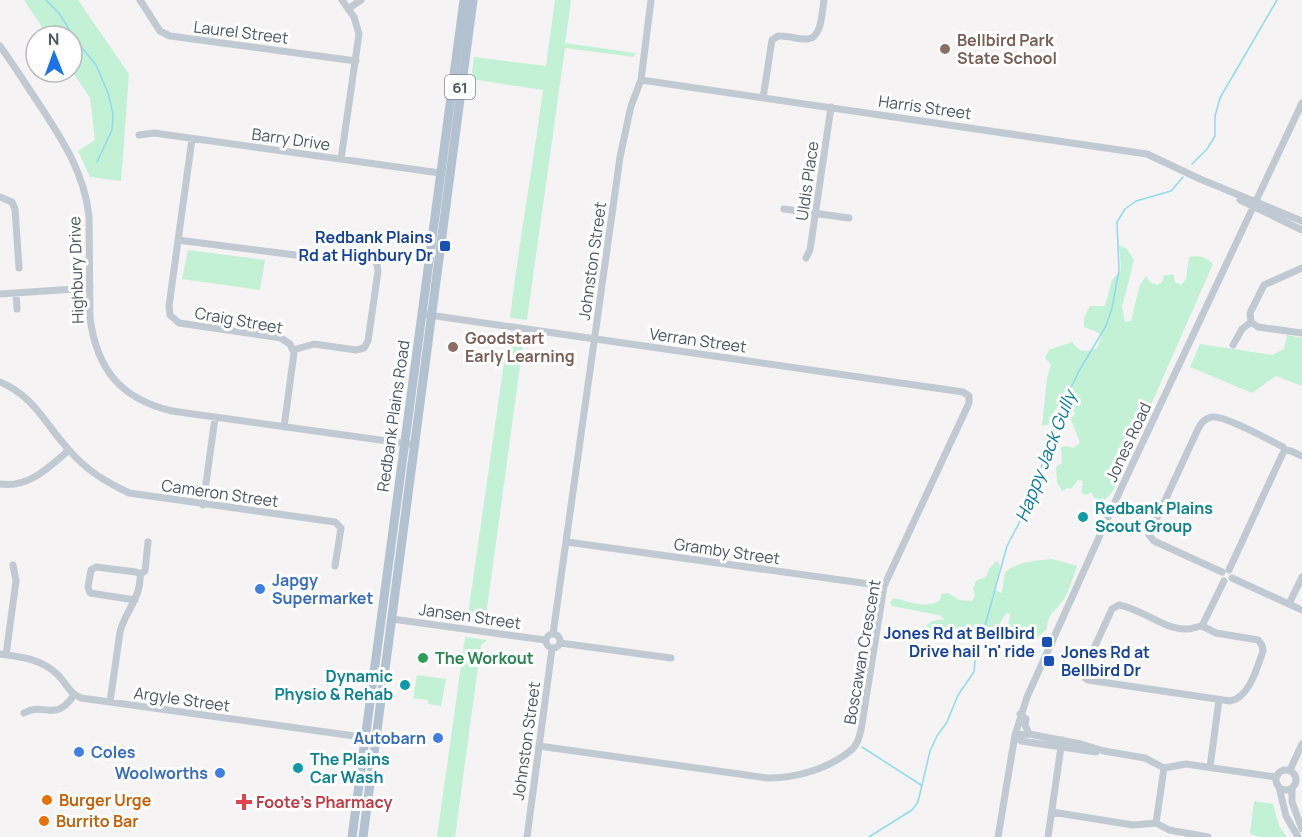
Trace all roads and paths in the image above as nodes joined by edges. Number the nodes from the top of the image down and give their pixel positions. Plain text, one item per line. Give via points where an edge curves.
1 (140, 0) edge
2 (342, 0) edge
3 (361, 0) edge
4 (464, 0) edge
5 (473, 0) edge
6 (651, 0) edge
7 (824, 0) edge
8 (348, 9) junction
9 (0, 46) edge
10 (356, 60) junction
11 (640, 80) junction
12 (763, 98) junction
13 (1302, 103) edge
14 (831, 107) junction
15 (139, 135) dead end
16 (192, 139) junction
17 (341, 159) junction
18 (440, 174) junction
19 (0, 197) edge
20 (1256, 205) junction
21 (784, 208) dead end
22 (816, 213) junction
23 (849, 218) dead end
24 (1302, 221) edge
25 (1302, 230) edge
26 (178, 240) junction
27 (806, 258) dead end
28 (1302, 267) edge
29 (20, 268) dead end
30 (90, 288) junction
31 (16, 293) junction
32 (0, 294) edge
33 (17, 309) dead end
34 (427, 314) junction
35 (1251, 322) junction
36 (1302, 333) edge
37 (594, 338) junction
38 (1233, 345) dead end
39 (293, 350) junction
40 (0, 382) edge
41 (969, 396) joint
42 (215, 417) junction
43 (284, 427) junction
44 (404, 443) junction
45 (414, 444) junction
46 (69, 450) junction
47 (1285, 450) junction
48 (1302, 456) edge
49 (0, 484) edge
50 (203, 505) junction
51 (148, 542) dead end
52 (567, 542) junction
53 (13, 565) dead end
54 (335, 566) dead end
55 (1225, 571) junction
56 (140, 574) junction
57 (1302, 577) edge
58 (1228, 579) junction
59 (884, 586) junction
60 (135, 600) junction
61 (1289, 604) junction
62 (1302, 610) edge
63 (387, 617) junction
64 (1202, 626) junction
65 (553, 634) junction
66 (545, 640) junction
67 (560, 643) junction
68 (552, 649) junction
69 (3, 654) edge
70 (671, 658) dead end
71 (74, 695) junction
72 (1219, 700) junction
73 (110, 702) junction
74 (24, 713) dead end
75 (1020, 714) junction
76 (1029, 734) junction
77 (1015, 735) junction
78 (365, 738) junction
79 (376, 739) junction
80 (1062, 743) junction
81 (1302, 744) edge
82 (539, 746) junction
83 (1164, 768) junction
84 (1210, 768) junction
85 (1290, 770) junction
86 (1276, 777) junction
87 (1297, 783) edge
88 (1279, 787) junction
89 (370, 789) junction
90 (1052, 812) junction
91 (1156, 823) junction
92 (1302, 829) edge
93 (353, 834) edge
94 (363, 837) edge
95 (527, 837) edge
96 (998, 837) edge
97 (1048, 837) edge
98 (1208, 837) edge
99 (1298, 837) edge

1 - 10 street, Laurel Street via 160,31 170,36
2 - 8 street
3 - 8 street
4 - 18 main road, Redbank Plains Road / 61
5 - 34 main road, Redbank Plains Road / 61
6 - 11 street, Johnston Street
7 - 12 street via 816,36 778,36 772,40
8 - 10 street via 357,24
9 - 30 street, Highbury Drive via 76,165 87,199
10 - 17 street
11 - 12 street, Harris Street
11 - 37 street, Johnston Street via 626,128
12 - 14 street, Harris Street
13 - 20 street, Jones Road
14 - 20 street, Harris Street via 1137,151
14 - 22 street, Uldis Place
15 - 16 street, Barry Drive via 154,133
16 - 17 street, Barry Drive
16 - 26 street, Craig Street
17 - 18 street, Barry Drive
18 - 34 main road, Redbank Plains Road / 61
19 - 29 street via 12,202 15,209
20 - 24 street
20 - 25 street
20 - 75 street, Jones Road via 1124,482
21 - 22 street
22 - 23 street
22 - 27 street, Uldis Place
26 - 39 street, Craig Street via 170,315 179,323 281,338
26 - 39 street via 303,256 359,254 374,259 378,271 364,348 314,344
28 - 35 street via 1264,285 1250,313
30 - 31 street
30 - 42 street, Highbury Drive via 95,349 112,378 144,403
31 - 32 street
31 - 33 street
34 - 37 street, Verran Street
34 - 44 main road, Redbank Plains Road / 61
34 - 45 main road, Redbank Plains Road / 61
35 - 36 street via 1258,327
35 - 38 street
37 - 41 street, Verran Street via 963,392
37 - 52 street, Johnston Street
39 - 43 street, Craig Street
40 - 46 street, Cameron Street via 16,389 32,404
41 - 59 street, Boscawan Crescent
42 - 43 street, Highbury Drive
42 - 50 street
43 - 44 street, Highbury Drive
44 - 45 street, Highbury Drive
44 - 63 main road, Redbank Plains Road / 61
45 - 63 main road, Redbank Plains Road / 61 via 397,582 392,586
46 - 49 street via 25,483
46 - 50 street, Cameron Street via 105,482 129,493
47 - 48 street
47 - 55 street
47 - 55 street via 1222,418 1210,417 1198,429 1149,535 1154,541
50 - 54 street, Cameron Street via 335,522 341,528
51 - 56 street via 145,570
52 - 59 street, Gramby Street
52 - 65 street, Johnston Street
53 - 69 street via 16,581
55 - 58 street via 1221,578
56 - 60 street
56 - 60 street via 96,567 91,570 90,592
57 - 61 street
58 - 61 street
58 - 64 street
59 - 82 street, Boscawan Crescent via 858,741 851,751 830,763 787,778 768,778
60 - 73 street via 122,623
61 - 62 street
63 - 66 street, Jansen Street
63 - 78 main road, Redbank Plains Road / 61
63 - 79 main road, Redbank Plains Road / 61
64 - 72 street via 1216,633 1258,640 1262,645 1262,654 1244,694 1238,700
64 - 72 street via 1188,629 1166,624 1119,605 1112,609 1084,674 1091,681
65 - 66 street
65 - 67 street
66 - 68 street
67 - 68 street
67 - 70 street
68 - 82 street, Johnston Street
69 - 71 street via 32,659 48,667
71 - 73 street, Argyle Street
71 - 74 street via 56,711 38,709
72 - 84 street
73 - 78 street, Argyle Street
75 - 76 street via 1026,719
75 - 77 street, Jones Road
76 - 77 street
76 - 80 street
77 - 80 street via 1021,741
77 - 96 street, Jones Road
78 - 79 street, Argyle Street
78 - 93 main road, Redbank Plains Road / 61
79 - 89 main road, Redbank Plains Road / 61
80 - 83 street via 1145,758
80 - 90 street
81 - 85 street
82 - 95 street, Johnston Street
83 - 84 street via 1180,764
83 - 91 street
84 - 86 street
85 - 86 street via 1283,770
85 - 87 street
86 - 88 street
87 - 88 street via 1287,790
87 - 92 street via 1292,802
88 - 99 street via 1286,816
89 - 93 main road via 364,795 360,825
89 - 94 main road, Redbank Plains Road / 61
90 - 91 street via 1133,825
90 - 97 street
91 - 98 street via 1169,830

